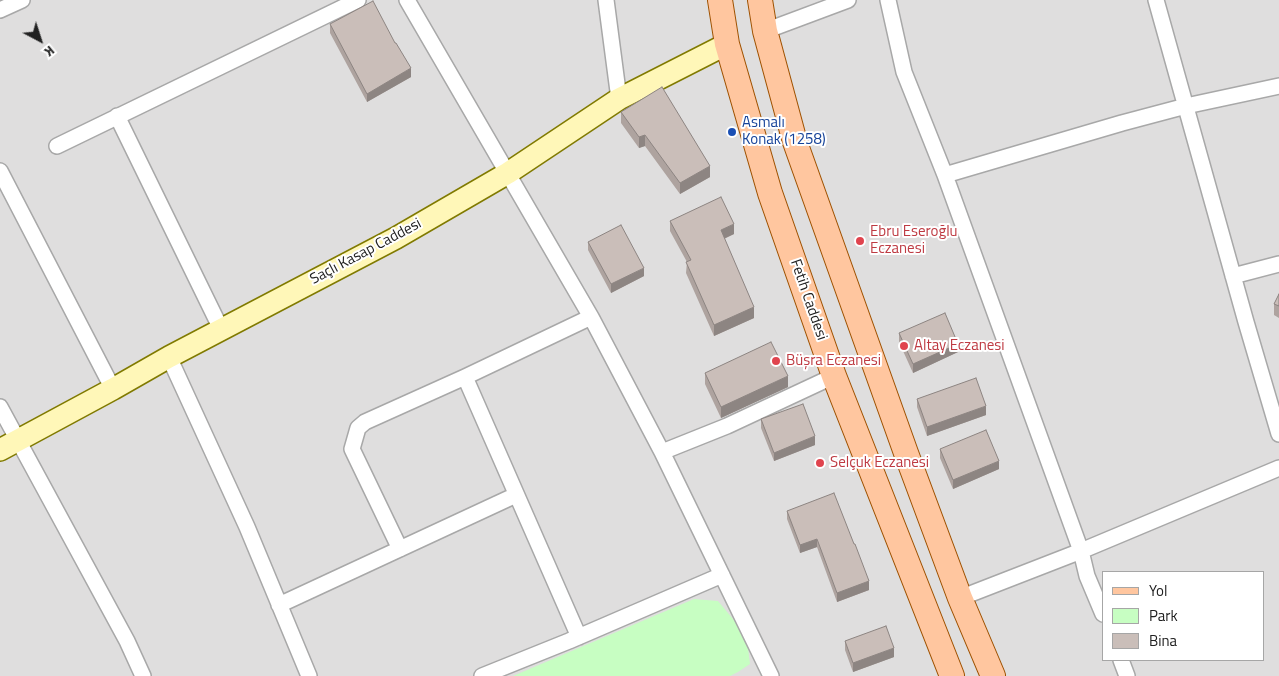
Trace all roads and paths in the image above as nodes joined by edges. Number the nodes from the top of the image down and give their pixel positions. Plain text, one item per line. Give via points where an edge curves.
1 (22, 0) edge
2 (358, 0) edge
3 (407, 0) edge
4 (606, 0) edge
5 (720, 0) edge
6 (760, 0) edge
7 (848, 0) edge
8 (888, 0) edge
9 (1156, 0) edge
10 (0, 10) edge
11 (765, 31) junction
12 (727, 44) junction
13 (1279, 86) edge
14 (619, 99) junction
15 (1186, 106) junction
16 (117, 116) junction
17 (57, 146) dead end
18 (0, 172) edge
19 (508, 174) junction
20 (945, 175) junction
21 (1279, 264) edge
22 (1233, 276) junction
23 (591, 317) junction
24 (221, 329) junction
25 (169, 356) junction
26 (834, 376) junction
27 (465, 377) junction
28 (113, 389) junction
29 (0, 407) edge
30 (1279, 434) edge
31 (19, 441) junction
32 (0, 450) edge
33 (662, 452) junction
34 (1279, 468) edge
35 (516, 495) junction
36 (400, 549) junction
37 (1081, 551) junction
38 (722, 575) junction
39 (960, 598) junction
40 (280, 605) junction
41 (1102, 612) edge
42 (579, 637) junction
43 (1121, 661) edge
44 (765, 674) edge
45 (143, 676) edge
46 (309, 676) edge
47 (482, 676) edge
48 (952, 676) edge
49 (993, 676) edge
50 (1127, 676) edge

1 - 10 street
2 - 16 street
3 - 19 street
4 - 14 street
5 - 12 main road, Fetih Caddesi
6 - 11 main road
7 - 11 street
8 - 20 street via 904,72
9 - 15 street
11 - 39 main road via 795,142
12 - 14 street, Saçlı Kasap Caddesi
12 - 26 main road, Fetih Caddesi via 770,193
13 - 15 street
14 - 19 street, Saçlı Kasap Caddesi
15 - 20 street
15 - 22 street
16 - 17 street
16 - 24 street
18 - 28 street
19 - 23 street
19 - 24 street, Saçlı Kasap Caddesi via 396,238
20 - 37 street
21 - 22 street
22 - 30 street
23 - 27 street
23 - 33 street
24 - 25 street, Saçlı Kasap Caddesi
25 - 28 street, Saçlı Kasap Caddesi
25 - 40 street
26 - 33 street
26 - 48 main road, Fetih Caddesi
27 - 35 street
27 - 36 street via 358,428 352,449
28 - 31 street, Saçlı Kasap Caddesi
29 - 31 street
31 - 32 street, Saçlı Kasap Caddesi
31 - 45 street
33 - 38 street
34 - 37 street
35 - 36 street
35 - 42 street
36 - 40 street
37 - 39 street
37 - 41 street via 1087,576
38 - 42 street
38 - 44 street
39 - 49 main road
40 - 46 street
42 - 47 street
43 - 50 street

